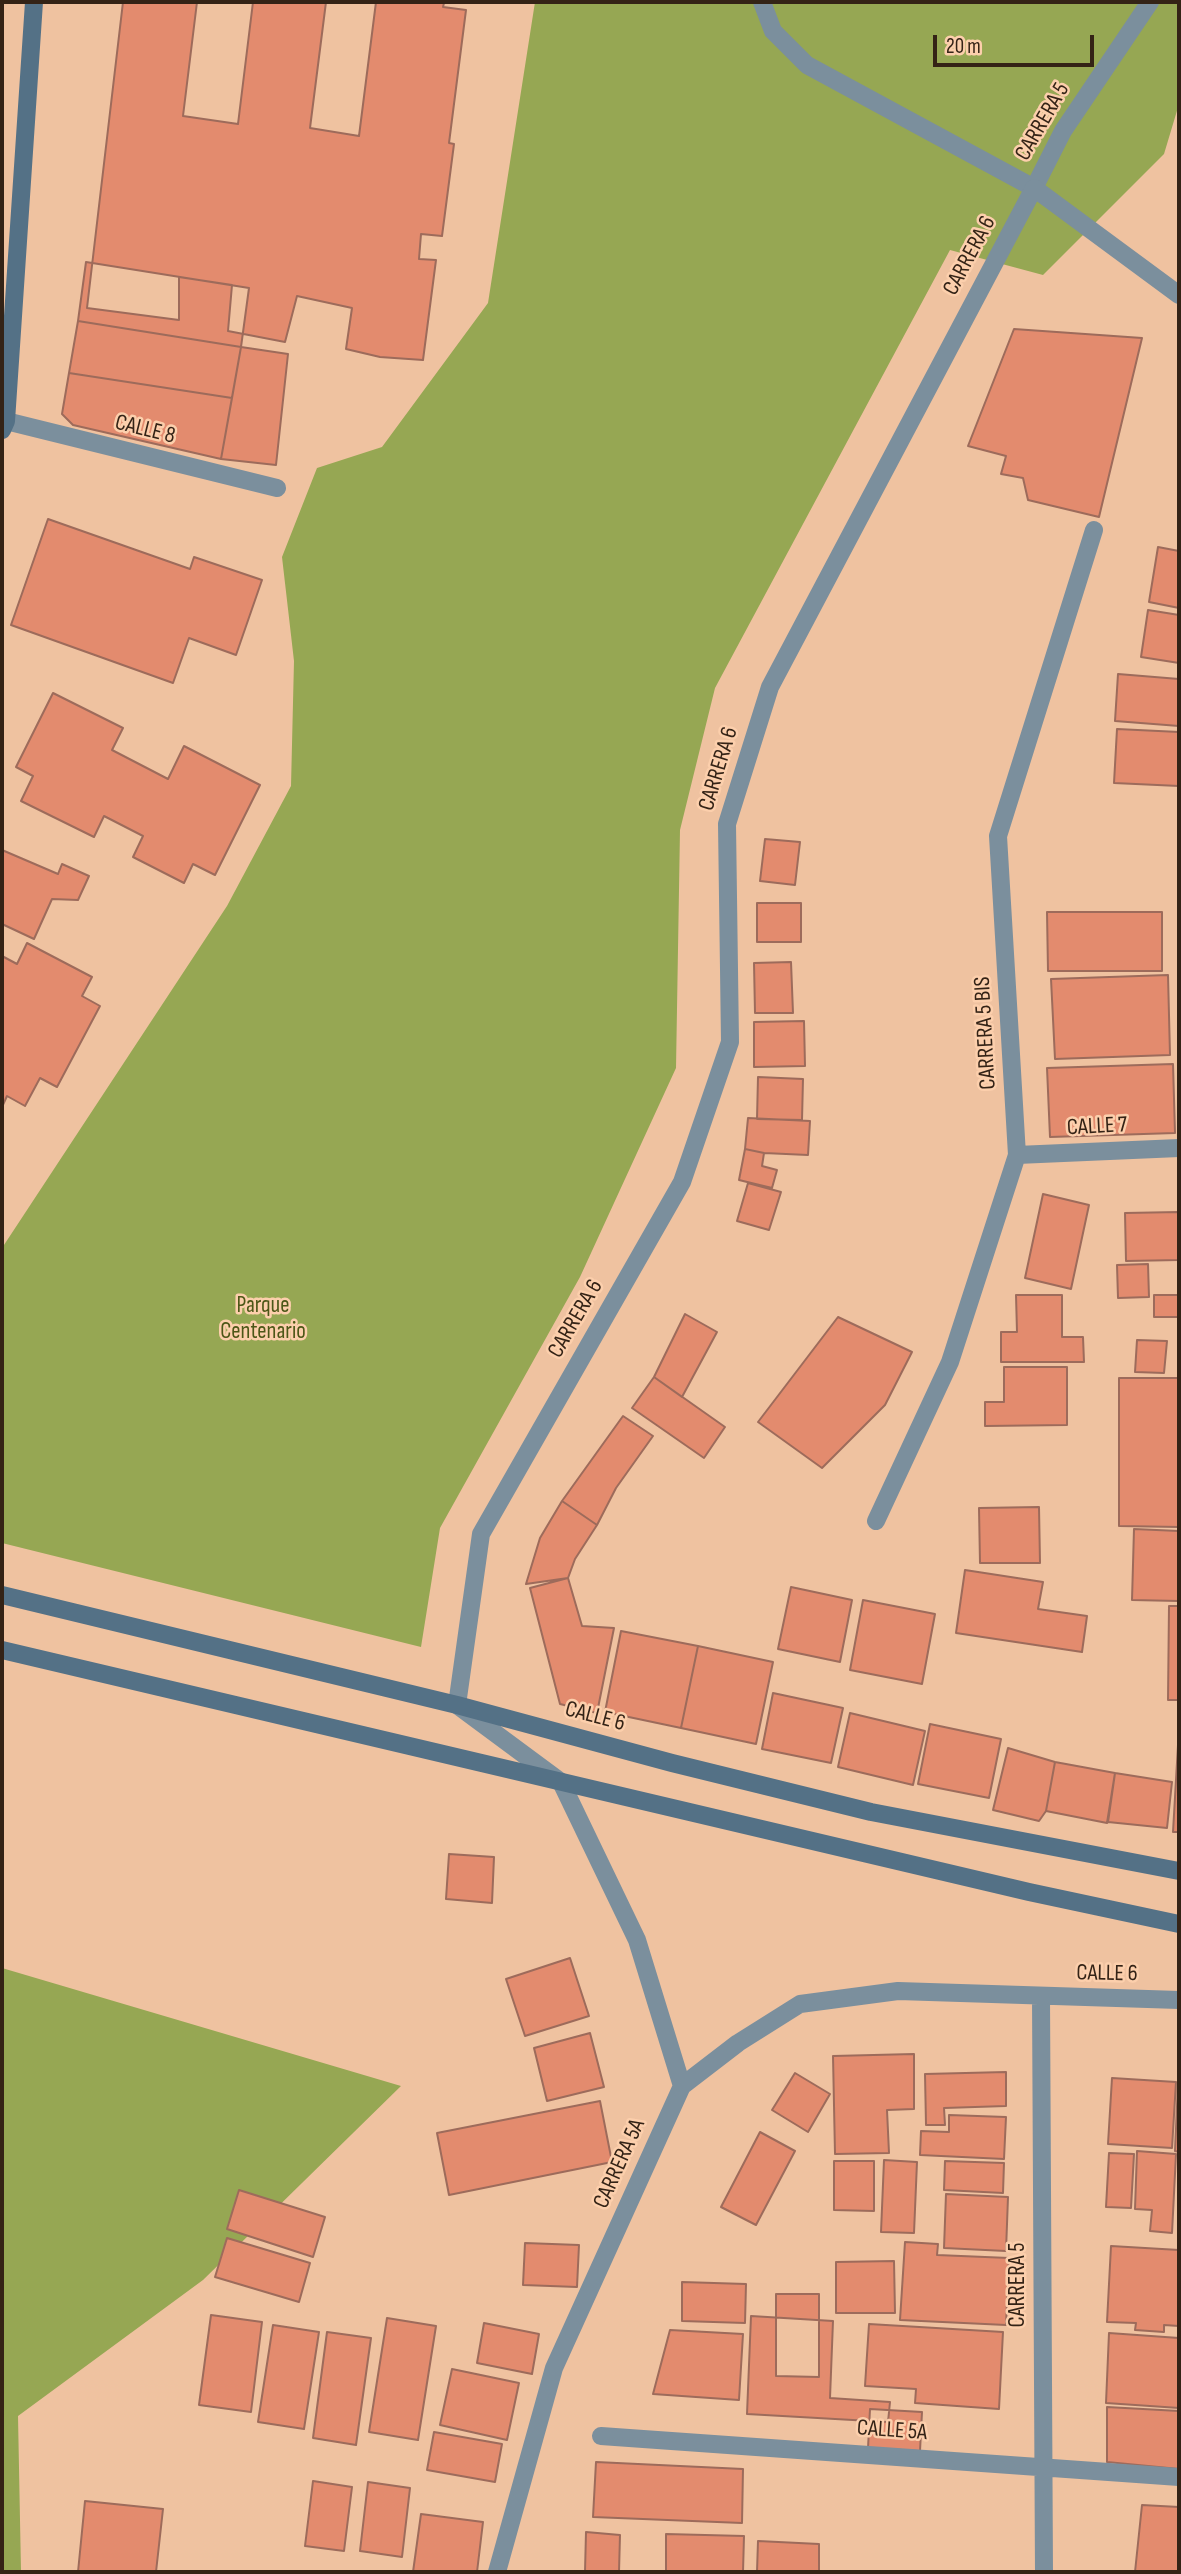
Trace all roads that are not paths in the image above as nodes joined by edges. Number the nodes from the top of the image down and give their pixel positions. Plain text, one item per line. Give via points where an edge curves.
1 (34, 2) edge
2 (762, 2) edge
3 (1150, 2) edge
4 (1034, 188) junction
5 (1179, 295) edge
6 (3, 424) edge
7 (276, 488) dead end
8 (1094, 530) dead end
9 (1179, 1148) edge
10 (1017, 1154) junction
11 (876, 1521) dead end
12 (2, 1595) edge
13 (2, 1650) edge
14 (457, 1705) junction
15 (561, 1782) junction
16 (1179, 1871) edge
17 (1179, 1924) edge
18 (1041, 1997) junction
19 (1179, 2000) edge
20 (682, 2086) junction
21 (601, 2436) dead end
22 (1044, 2466) junction
23 (1179, 2477) edge
24 (497, 2572) edge
25 (1044, 2572) edge

1 - 6 street
2 - 4 street via 773,31 807,65
3 - 4 street, CARRERA 5 via 1063,131
4 - 5 street, CARRERA 5
4 - 14 street, CARRERA 6 via 770,687 727,824 730,1042 682,1182 481,1534
6 - 7 street, CALLE 8
8 - 10 street, CARRERA 5 BIS via 999,836
9 - 10 street, CALLE 7
10 - 11 street, CARRERA 5 BIS via 950,1362
12 - 14 street, CALLE 6
13 - 15 street
14 - 15 street
14 - 16 street, CALLE 6 via 871,1812
15 - 17 street
15 - 20 street via 637,1940
18 - 19 street, CALLE 6
18 - 20 street, CALLE 6 via 898,1991 800,2004
18 - 22 street, CARRERA 5
20 - 24 street, CARRERA 5A via 554,2368
21 - 22 street, CALLE 5A
22 - 23 street, CALLE 5A
22 - 25 street, CARRERA 5

